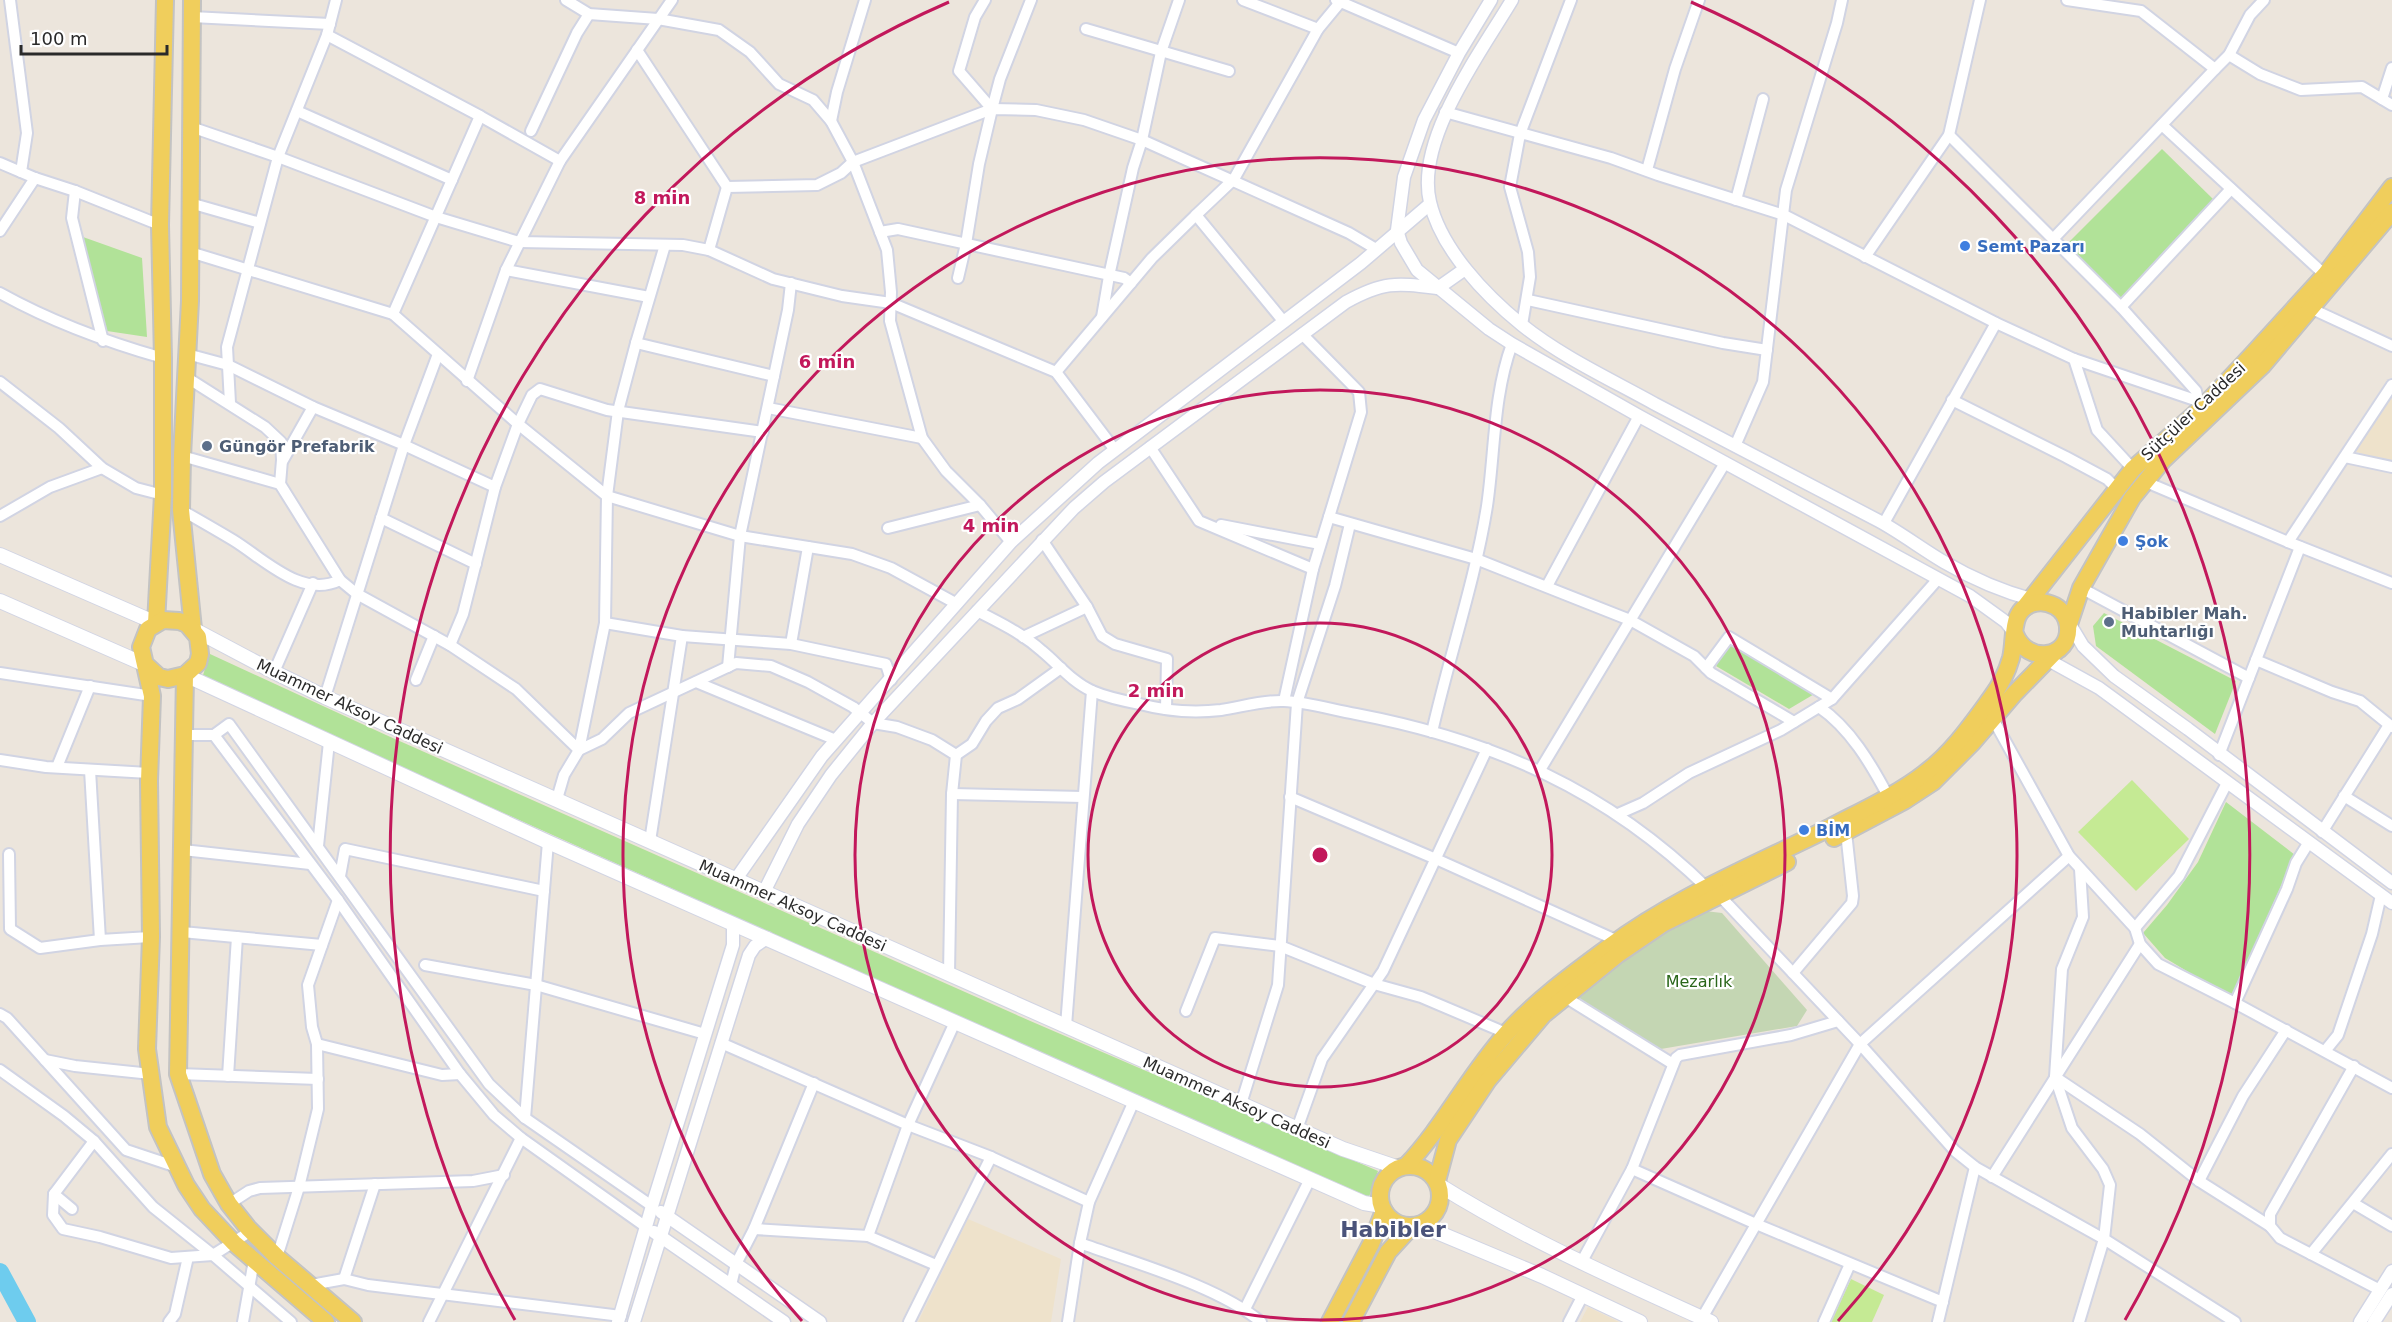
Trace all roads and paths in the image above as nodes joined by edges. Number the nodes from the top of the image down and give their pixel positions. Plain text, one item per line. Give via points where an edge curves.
1 (10, 0) edge
2 (165, 0) edge
3 (192, 0) edge
4 (336, 0) edge
5 (566, 0) edge
6 (672, 0) edge
7 (866, 0) edge
8 (985, 0) edge
9 (1031, 0) edge
10 (1179, 0) edge
11 (1243, 0) edge
12 (1491, 0) edge
13 (1512, 0) edge
14 (1571, 0) edge
15 (1700, 0) edge
16 (1842, 0) edge
17 (1980, 0) edge
18 (2067, 0) edge
19 (2264, 0) edge
20 (1339, 1) edge
21 (2141, 5) edge
22 (589, 14) junction
23 (192, 17) junction
24 (658, 19) junction
25 (330, 24) junction
26 (1086, 29) dead end
27 (1317, 29) junction
28 (327, 35) junction
29 (637, 50) junction
30 (1161, 52) junction
31 (1459, 54) junction
32 (2229, 55) junction
33 (2392, 68) edge
34 (2215, 69) junction
35 (1229, 71) dead end
36 (1762, 99) dead end
37 (2387, 102) edge
38 (992, 109) junction
39 (297, 111) junction
40 (1445, 112) junction
41 (480, 116) junction
42 (831, 121) junction
43 (2162, 125) junction
44 (191, 127) junction
45 (531, 131) dead end
46 (1520, 134) junction
47 (1949, 135) junction
48 (1142, 140) junction
49 (278, 157) junction
50 (560, 161) junction
51 (853, 162) junction
52 (0, 163) edge
53 (1647, 170) junction
54 (21, 172) junction
55 (35, 178) junction
56 (1234, 179) junction
57 (452, 180) junction
58 (727, 187) junction
59 (2392, 187) edge
60 (2231, 189) junction
61 (75, 191) junction
62 (1736, 200) junction
63 (190, 204) junction
64 (1430, 204) junction
65 (2392, 212) edge
66 (1784, 214) junction
67 (1196, 215) junction
68 (436, 217) junction
69 (260, 223) junction
70 (160, 225) junction
71 (1397, 230) junction
72 (0, 231) edge
73 (880, 232) junction
74 (2053, 239) junction
75 (519, 242) junction
76 (966, 244) junction
77 (665, 245) junction
78 (1376, 249) junction
79 (710, 250) junction
80 (190, 252) junction
81 (1865, 257) junction
82 (248, 269) junction
83 (1464, 269) junction
84 (506, 270) junction
85 (2325, 275) junction
86 (1109, 276) junction
87 (958, 278) dead end
88 (791, 283) junction
89 (1131, 283) junction
90 (1438, 288) junction
91 (0, 293) edge
92 (649, 297) junction
93 (1528, 300) junction
94 (891, 303) junction
95 (2121, 307) junction
96 (2312, 309) junction
97 (393, 314) junction
98 (1102, 317) junction
99 (1284, 322) junction
100 (1995, 323) junction
101 (1522, 325) junction
102 (1302, 334) junction
103 (104, 341) junction
104 (636, 343) junction
105 (1512, 344) junction
106 (2392, 346) edge
107 (1767, 350) junction
108 (187, 354) junction
109 (438, 354) junction
110 (163, 358) junction
111 (2074, 358) junction
112 (228, 365) junction
113 (1056, 372) junction
114 (774, 376) junction
115 (186, 377) junction
116 (467, 381) junction
117 (0, 382) edge
118 (2392, 385) edge
119 (11, 390) junction
120 (0, 396) edge
121 (1952, 400) junction
122 (230, 403) junction
123 (2201, 403) junction
124 (313, 407) junction
125 (768, 408) junction
126 (618, 411) junction
127 (1639, 416) junction
128 (518, 424) junction
129 (763, 432) junction
130 (922, 438) junction
131 (404, 445) junction
132 (1735, 446) junction
133 (1150, 447) junction
134 (1115, 450) junction
135 (182, 456) junction
136 (2345, 457) junction
137 (282, 460) junction
138 (1725, 463) junction
139 (2392, 467) edge
140 (102, 468) junction
141 (2133, 469) junction
142 (2146, 482) junction
143 (280, 484) junction
144 (495, 487) junction
145 (2117, 489) junction
146 (162, 495) junction
147 (607, 496) junction
148 (980, 505) junction
149 (181, 510) junction
150 (0, 516) edge
151 (1329, 517) junction
152 (381, 518) junction
153 (1200, 521) junction
154 (1350, 524) junction
155 (1884, 524) junction
156 (888, 528) dead end
157 (740, 536) junction
158 (1042, 540) junction
159 (1011, 542) junction
160 (2288, 542) junction
161 (1872, 543) junction
162 (1320, 544) junction
163 (2300, 547) junction
164 (808, 548) junction
165 (0, 555) edge
166 (1476, 559) junction
167 (476, 564) junction
168 (1312, 569) junction
169 (1938, 579) junction
170 (340, 580) junction
171 (313, 583) junction
172 (2392, 583) edge
173 (1547, 586) junction
174 (2081, 588) junction
175 (357, 594) junction
176 (0, 601) edge
177 (957, 604) junction
178 (2033, 604) junction
179 (1087, 606) junction
180 (976, 611) junction
181 (1630, 620) junction
182 (605, 622) junction
183 (156, 623) junction
184 (2067, 623) junction
185 (193, 629) junction
186 (2015, 634) junction
187 (434, 636) junction
188 (682, 636) junction
189 (1023, 637) junction
190 (732, 638) junction
191 (791, 644) junction
192 (450, 645) junction
193 (2048, 655) junction
194 (2256, 660) junction
195 (146, 665) junction
196 (728, 667) junction
197 (1061, 668) junction
198 (1706, 668) junction
199 (274, 672) junction
200 (0, 673) edge
201 (185, 675) junction
202 (2249, 678) junction
203 (416, 680) dead end
204 (891, 680) junction
205 (696, 682) junction
206 (90, 686) junction
207 (1092, 691) junction
208 (675, 692) junction
209 (152, 696) junction
210 (326, 696) junction
211 (1832, 699) junction
212 (1284, 701) junction
213 (1297, 703) junction
214 (1819, 707) junction
215 (1166, 709) junction
216 (860, 712) junction
217 (1993, 719) junction
218 (1794, 722) junction
219 (873, 723) junction
220 (2391, 726) edge
221 (1432, 732) junction
222 (185, 735) junction
223 (214, 735) junction
224 (836, 740) junction
225 (329, 742) junction
226 (1487, 749) junction
227 (579, 750) junction
228 (956, 755) junction
229 (2219, 755) junction
230 (0, 760) edge
231 (57, 767) junction
232 (90, 770) junction
233 (1540, 770) junction
234 (149, 773) junction
235 (2228, 783) junction
236 (952, 794) junction
237 (1888, 796) junction
238 (2344, 796) junction
239 (1083, 797) junction
240 (1290, 797) junction
241 (557, 800) junction
242 (1618, 814) junction
243 (2392, 826) edge
244 (1846, 832) junction
245 (2322, 832) junction
246 (650, 841) junction
247 (548, 842) junction
248 (2308, 842) junction
249 (318, 846) junction
250 (183, 850) junction
251 (9, 854) dead end
252 (2069, 856) junction
253 (1436, 859) junction
254 (310, 864) junction
255 (2080, 869) junction
256 (340, 876) junction
257 (736, 879) junction
258 (2392, 883) edge
259 (544, 891) junction
260 (764, 892) junction
261 (1714, 892) junction
262 (2381, 895) junction
263 (338, 900) junction
264 (2392, 903) edge
265 (5, 905) edge
266 (733, 924) junction
267 (5, 928) edge
268 (2135, 928) junction
269 (182, 932) junction
270 (150, 937) junction
271 (237, 937) junction
272 (767, 938) junction
273 (100, 940) junction
274 (1618, 941) junction
275 (2140, 944) junction
276 (322, 945) junction
277 (1280, 946) junction
278 (425, 964) dead end
279 (1793, 973) junction
280 (949, 974) junction
281 (1374, 984) junction
282 (536, 985) junction
283 (1565, 997) junction
284 (2235, 1003) junction
285 (1186, 1011) dead end
286 (0, 1014) edge
287 (1838, 1021) junction
288 (955, 1022) junction
289 (1066, 1026) junction
290 (2286, 1030) junction
291 (1506, 1033) junction
292 (705, 1034) junction
293 (721, 1043) junction
294 (317, 1044) junction
295 (1860, 1044) junction
296 (2325, 1051) junction
297 (45, 1060) junction
298 (1673, 1064) junction
299 (2354, 1066) junction
300 (0, 1070) edge
301 (151, 1074) junction
302 (178, 1074) junction
303 (460, 1074) junction
304 (228, 1076) junction
305 (2055, 1077) junction
306 (318, 1079) junction
307 (814, 1083) junction
308 (2392, 1088) edge
309 (1134, 1101) junction
310 (1241, 1104) junction
311 (525, 1118) junction
312 (908, 1125) junction
313 (1297, 1129) junction
314 (521, 1138) junction
315 (94, 1141) junction
316 (2392, 1154) edge
317 (991, 1157) junction
318 (177, 1167) junction
319 (1403, 1167) junction
320 (1975, 1167) junction
321 (1632, 1169) junction
322 (504, 1175) junction
323 (1992, 1177) junction
324 (1310, 1179) junction
325 (2199, 1181) junction
326 (1438, 1183) junction
327 (375, 1184) junction
328 (299, 1187) junction
329 (54, 1194) junction
330 (1089, 1202) junction
331 (2353, 1203) junction
332 (229, 1204) junction
333 (651, 1206) junction
334 (72, 1209) dead end
335 (1383, 1209) junction
336 (667, 1216) junction
337 (1755, 1224) junction
338 (1416, 1226) junction
339 (2270, 1226) junction
340 (2392, 1226) edge
341 (646, 1227) junction
342 (754, 1229) junction
343 (251, 1231) junction
344 (660, 1236) junction
345 (868, 1236) junction
346 (2104, 1239) junction
347 (234, 1243) junction
348 (1080, 1243) junction
349 (2312, 1254) junction
350 (213, 1255) junction
351 (189, 1257) junction
352 (278, 1257) junction
353 (254, 1260) junction
354 (1581, 1263) junction
355 (1850, 1263) junction
356 (736, 1264) junction
357 (936, 1265) junction
358 (2392, 1271) edge
359 (344, 1279) junction
360 (731, 1285) junction
361 (249, 1286) junction
362 (311, 1286) junction
363 (2386, 1292) edge
364 (445, 1293) junction
365 (1583, 1295) junction
366 (1943, 1302) junction
367 (1245, 1309) junction
368 (620, 1319) edge
369 (1707, 1320) edge
370 (169, 1322) edge
371 (243, 1322) edge
372 (291, 1322) edge
373 (326, 1322) edge
374 (353, 1322) edge
375 (429, 1322) edge
376 (634, 1322) edge
377 (784, 1322) edge
378 (820, 1322) edge
379 (909, 1322) edge
380 (1068, 1322) edge
381 (1261, 1322) edge
382 (1330, 1322) edge
383 (1351, 1322) edge
384 (1569, 1322) edge
385 (1640, 1322) edge
386 (1824, 1322) edge
387 (1938, 1322) edge
388 (2079, 1322) edge
389 (2235, 1322) edge
390 (2360, 1322) edge
391 (2374, 1322) edge

1 - 54 street via 27,133
2 - 70 main road
3 - 23 main road
4 - 25 street
5 - 22 street
6 - 24 street
7 - 42 street
8 - 38 street via 975,17 959,71
9 - 38 street
10 - 30 street
11 - 27 street
12 - 31 street
13 - 40 street
14 - 46 street
15 - 53 street via 1675,69
16 - 66 street via 1786,190
17 - 47 street
18 - 21 street
19 - 32 street via 2250,15
20 - 27 street
20 - 31 street
21 - 34 street
22 - 24 street
22 - 45 street
23 - 25 street
23 - 44 main road
24 - 29 street
24 - 42 street via 718,30 750,52 779,84 813,100
25 - 28 street
26 - 30 street
27 - 56 street
28 - 39 street
28 - 41 street
29 - 50 street
29 - 58 street
30 - 35 street
30 - 48 street
31 - 71 street via 1424,120 1404,177
32 - 34 street
32 - 37 street via 2260,74 2301,90 2362,87
33 - 37 street
34 - 43 street
36 - 62 street
38 - 48 street via 1036,110 1084,120
38 - 51 street
38 - 76 street
39 - 49 street
39 - 57 street
40 - 46 street
40 - 64 street via 1430,166
41 - 50 street
41 - 57 street
42 - 51 street
43 - 60 street
43 - 74 street
44 - 49 street
44 - 63 main road
46 - 53 street
46 - 93 street via 1510,187 1528,252
47 - 74 street
47 - 81 street
48 - 56 street
48 - 86 street
49 - 68 street
49 - 69 street
50 - 75 street
51 - 58 street via 817,185
51 - 73 street
52 - 54 street
53 - 62 street
54 - 55 street
55 - 61 street
55 - 72 street
56 - 67 street
56 - 78 street
57 - 68 street
58 - 79 street
59 - 85 main road, Sütçüler Caddesi
60 - 85 street
60 - 95 street
61 - 70 street
61 - 103 street via 72,218
62 - 66 street
63 - 69 street
63 - 80 main road
64 - 71 street
64 - 83 street
65 - 96 main road, Sütçüler Caddesi
66 - 81 street
66 - 107 street
67 - 89 street
67 - 99 street
68 - 75 street
68 - 97 street
69 - 82 street
70 - 110 main road
71 - 78 street
71 - 90 street via 1413,264
73 - 76 street via 898,229
73 - 94 street via 887,250
74 - 95 street
75 - 77 street
75 - 84 street
76 - 86 street
76 - 87 street
77 - 79 street
77 - 92 street
78 - 99 street
79 - 88 street via 773,279
80 - 82 street
80 - 108 main road
81 - 100 street
82 - 97 street
82 - 112 street via 227,347
83 - 90 street
83 - 101 street
84 - 92 street
84 - 116 street
85 - 123 main road, Sütçüler Caddesi
86 - 89 street
86 - 98 street
88 - 94 street
88 - 114 street
89 - 98 street
90 - 102 street via 1399,283 1370,288
90 - 105 street
91 - 103 street
92 - 104 street
93 - 101 street
93 - 107 street
94 - 113 street
94 - 130 street via 890,321
95 - 123 street via 2196,391
96 - 106 street
96 - 142 main road, Sütçüler Caddesi via 2262,366 2163,460
97 - 109 street
98 - 113 street
99 - 134 street
100 - 111 street
100 - 121 street
101 - 132 street via 1593,370
102 - 133 street
102 - 151 street via 1359,392 1361,412
103 - 110 street
104 - 114 street
104 - 126 street
105 - 127 street
105 - 166 street via 1492,445 1487,506
107 - 132 street via 1763,382
108 - 112 street
108 - 115 main road
109 - 116 street
109 - 131 street
110 - 146 main road
111 - 123 street
111 - 141 street via 2097,430
112 - 122 street
112 - 124 street
113 - 134 street
114 - 125 street
115 - 122 street
115 - 135 main road
116 - 128 street
117 - 119 street
118 - 136 street
119 - 120 street
119 - 140 street
121 - 145 street via 2066,457
121 - 155 street
122 - 137 street via 281,442
123 - 141 main road, Sütçüler Caddesi
124 - 131 street
124 - 137 street
125 - 129 street
125 - 130 street
126 - 128 street via 540,389 532,394
126 - 129 street
126 - 147 street
127 - 138 street
127 - 173 street
128 - 144 street
128 - 147 street
129 - 157 street
130 - 148 street via 946,471
131 - 144 street
131 - 152 street
132 - 138 street
132 - 155 street
133 - 153 street
133 - 158 street via 1104,482
134 - 159 street
135 - 143 street
135 - 149 main road
136 - 139 street
136 - 160 street
137 - 143 street
138 - 161 street
138 - 181 street
140 - 146 street via 136,488
140 - 150 street via 50,487
141 - 145 main road, Sütçüler Caddesi
142 - 160 street
142 - 174 main road, Sütçüler Caddesi via 2132,498
143 - 170 street
144 - 167 street
145 - 178 main road, Sütçüler Caddesi
146 - 183 main road
147 - 157 street
147 - 182 street
148 - 156 street
148 - 159 street
149 - 171 street via 235,541 276,572
149 - 185 main road
151 - 154 street
151 - 162 street
152 - 167 street
152 - 175 street
153 - 162 street
153 - 168 street
154 - 166 street
154 - 213 street via 1335,586
155 - 161 street
155 - 178 street via 1947,563
157 - 164 street
157 - 190 street
158 - 179 street
158 - 180 street
159 - 177 street
160 - 163 street
161 - 169 street
162 - 168 street
163 - 172 street
163 - 194 street
164 - 177 street via 852,554 891,568
164 - 191 street
165 - 183 main road
166 - 173 street
166 - 221 street
167 - 192 street
168 - 212 street
169 - 186 street via 1993,611
169 - 211 street
170 - 171 street via 330,585
170 - 175 street
171 - 199 street
173 - 181 street
174 - 184 main road, Sütçüler Caddesi
174 - 202 street
175 - 187 street
175 - 210 street
176 - 195 main road
177 - 180 street
177 - 204 street
178 - 184 main road via 2061,610
178 - 186 main road via 2017,617
179 - 189 street
179 - 215 street via 1102,636 1115,644 1167,659
180 - 189 street
180 - 219 street
181 - 198 street via 1694,656
181 - 233 street
182 - 188 street
182 - 227 street
183 - 185 main road via 171,619
183 - 195 main road via 148,629 141,647
184 - 193 main road via 2067,636
184 - 229 street via 2114,676
185 - 199 main road, Muammer Aksoy Caddesi
185 - 201 main road via 200,654 198,663
186 - 193 main road via 2024,649
186 - 237 main road via 2000,686 1964,735 1926,773
187 - 192 street
187 - 203 street
188 - 190 street
188 - 208 street
189 - 197 street
190 - 191 street
190 - 196 street
191 - 204 street via 886,664
192 - 227 street via 516,689
193 - 217 main road
193 - 235 street
194 - 202 street
194 - 220 street via 2360,701
195 - 201 main road via 159,677
195 - 209 main road
196 - 205 street
196 - 216 street via 736,663 771,666 808,681
197 - 207 street
197 - 228 street via 1018,699 998,708 972,744
198 - 211 street via 1729,637
198 - 218 street
199 - 210 main road, Muammer Aksoy Caddesi
200 - 206 street
201 - 222 main road
201 - 225 main road
202 - 229 street
204 - 216 street
205 - 208 street
205 - 224 street
206 - 209 street
206 - 231 street
207 - 215 street
207 - 239 street
208 - 227 street via 629,713 602,740
208 - 246 street
209 - 234 main road
210 - 241 main road, Muammer Aksoy Caddesi
211 - 214 street
212 - 213 street
212 - 215 street via 1218,710
213 - 221 street
213 - 240 street
214 - 218 street
214 - 237 street via 1850,737
216 - 219 street
216 - 224 street
217 - 244 main road via 1933,782
217 - 252 street
218 - 242 street via 1689,773
219 - 228 street via 932,740
219 - 260 street via 798,824
220 - 238 street
221 - 226 street
222 - 223 street
222 - 250 main road
223 - 249 street via 229,723
223 - 254 street
224 - 257 street
225 - 247 main road
225 - 249 street
226 - 233 street
226 - 253 street
227 - 241 street via 564,775
228 - 236 street
229 - 245 street
230 - 231 street
231 - 232 street
232 - 234 street
232 - 273 street
233 - 242 street
234 - 270 main road
235 - 248 street
235 - 268 street via 2179,876
236 - 239 street
236 - 280 street
237 - 261 main road
238 - 243 street
238 - 245 street
239 - 289 street
240 - 253 street
240 - 277 street
241 - 246 main road, Muammer Aksoy Caddesi
242 - 261 street
244 - 261 main road
244 - 279 street via 1852,903
245 - 258 street
246 - 257 main road, Muammer Aksoy Caddesi
247 - 259 street
247 - 266 main road
248 - 262 street
248 - 284 street
249 - 256 street
250 - 254 street
250 - 269 main road
251 - 265 street
252 - 255 street
252 - 295 street
253 - 274 street
253 - 281 street
254 - 263 street
255 - 268 street
255 - 305 street via 2083,917 2062,969
256 - 259 street via 345,849
256 - 311 street via 489,1084
257 - 260 main road, Muammer Aksoy Caddesi
259 - 282 street
260 - 280 main road, Muammer Aksoy Caddesi
261 - 274 main road via 1659,913
261 - 279 street
261 - 283 main road via 1617,955
262 - 264 street
262 - 296 street via 2338,1035
263 - 276 street
263 - 303 street
265 - 267 street
266 - 272 main road
266 - 292 street via 733,945
267 - 273 street via 40,948
268 - 275 street
269 - 271 street
269 - 302 main road
270 - 273 street
270 - 301 main road via 147,1049
271 - 276 street
271 - 304 street
272 - 288 main road
272 - 293 street via 749,955
274 - 291 main road via 1539,1002
275 - 284 street via 2158,964
275 - 305 street
276 - 294 street via 308,985
277 - 281 street
277 - 285 street via 1215,938
277 - 310 street via 1278,985
278 - 282 street
279 - 287 street
280 - 289 main road, Muammer Aksoy Caddesi
281 - 291 street via 1421,997
281 - 313 street via 1322,1059
282 - 292 street
282 - 311 street
283 - 298 street
283 - 326 main road via 1543,1016 1488,1080 1448,1140
284 - 290 street
286 - 297 street
287 - 295 street
287 - 298 street via 1791,1035 1680,1055
288 - 309 main road
288 - 312 street
289 - 310 main road, Muammer Aksoy Caddesi
290 - 296 street
290 - 325 street via 2243,1096
291 - 319 main road via 1423,1148
292 - 333 street
293 - 307 street
293 - 336 street
294 - 303 street via 442,1075
294 - 306 street
295 - 320 street via 1955,1151
295 - 337 street
296 - 299 street
297 - 301 street
297 - 318 street via 126,1150
298 - 321 street
299 - 308 street
299 - 339 street via 2270,1214
300 - 315 street
301 - 318 main road via 159,1127
302 - 304 street
302 - 332 main road via 212,1174
303 - 314 street via 494,1115
304 - 306 street
305 - 323 street
305 - 325 street via 2140,1134
305 - 346 street via 2072,1128 2103,1169 2110,1185
306 - 328 street via 318,1109
307 - 312 street
307 - 342 street
309 - 324 main road
309 - 330 street
310 - 313 main road, Muammer Aksoy Caddesi
311 - 333 street
312 - 317 street
312 - 345 street
313 - 319 main road, Muammer Aksoy Caddesi via 1342,1149
314 - 322 street
314 - 341 street
315 - 329 street
315 - 350 street via 153,1207
316 - 331 street
317 - 330 street
317 - 357 street
318 - 347 main road via 202,1209
319 - 326 main road via 1424,1169
319 - 335 main road via 1383,1183
320 - 323 street
320 - 366 street
321 - 337 street
321 - 354 street
322 - 327 street via 473,1181
322 - 364 street
323 - 346 street
324 - 335 main road
324 - 367 street
325 - 339 street
326 - 338 main road via 1439,1207 1428,1221
326 - 354 main road
327 - 328 street
327 - 359 street
328 - 332 street via 249,1191
328 - 352 street
329 - 334 street
329 - 351 street via 53,1215 63,1229 171,1258
330 - 348 street
331 - 340 street
331 - 349 street
332 - 343 main road
333 - 336 street
333 - 341 street
335 - 338 main road via 1395,1223
335 - 382 main road via 1371,1244
336 - 344 street
336 - 356 street
337 - 355 street
337 - 369 street
338 - 365 main road
338 - 383 main road via 1388,1252
339 - 349 street via 2280,1238
341 - 344 street
341 - 368 street
342 - 345 street
342 - 356 street
343 - 347 street
343 - 352 main road
344 - 360 street
344 - 376 street
345 - 357 street
346 - 388 street
346 - 389 street
347 - 350 street
347 - 353 main road
348 - 367 street via 1189,1283
348 - 380 street
349 - 363 street
350 - 351 street
350 - 361 street
351 - 370 street via 175,1314
352 - 362 main road
353 - 361 street
353 - 373 main road
354 - 369 main road
355 - 366 street
355 - 386 street
356 - 360 street
356 - 378 street
357 - 379 street
358 - 363 street
359 - 362 street
359 - 364 street
360 - 377 street
361 - 371 street
361 - 372 street
362 - 374 main road
363 - 390 street
363 - 391 street
364 - 368 street
364 - 375 street
365 - 384 street
365 - 385 main road
366 - 387 street
367 - 381 street

